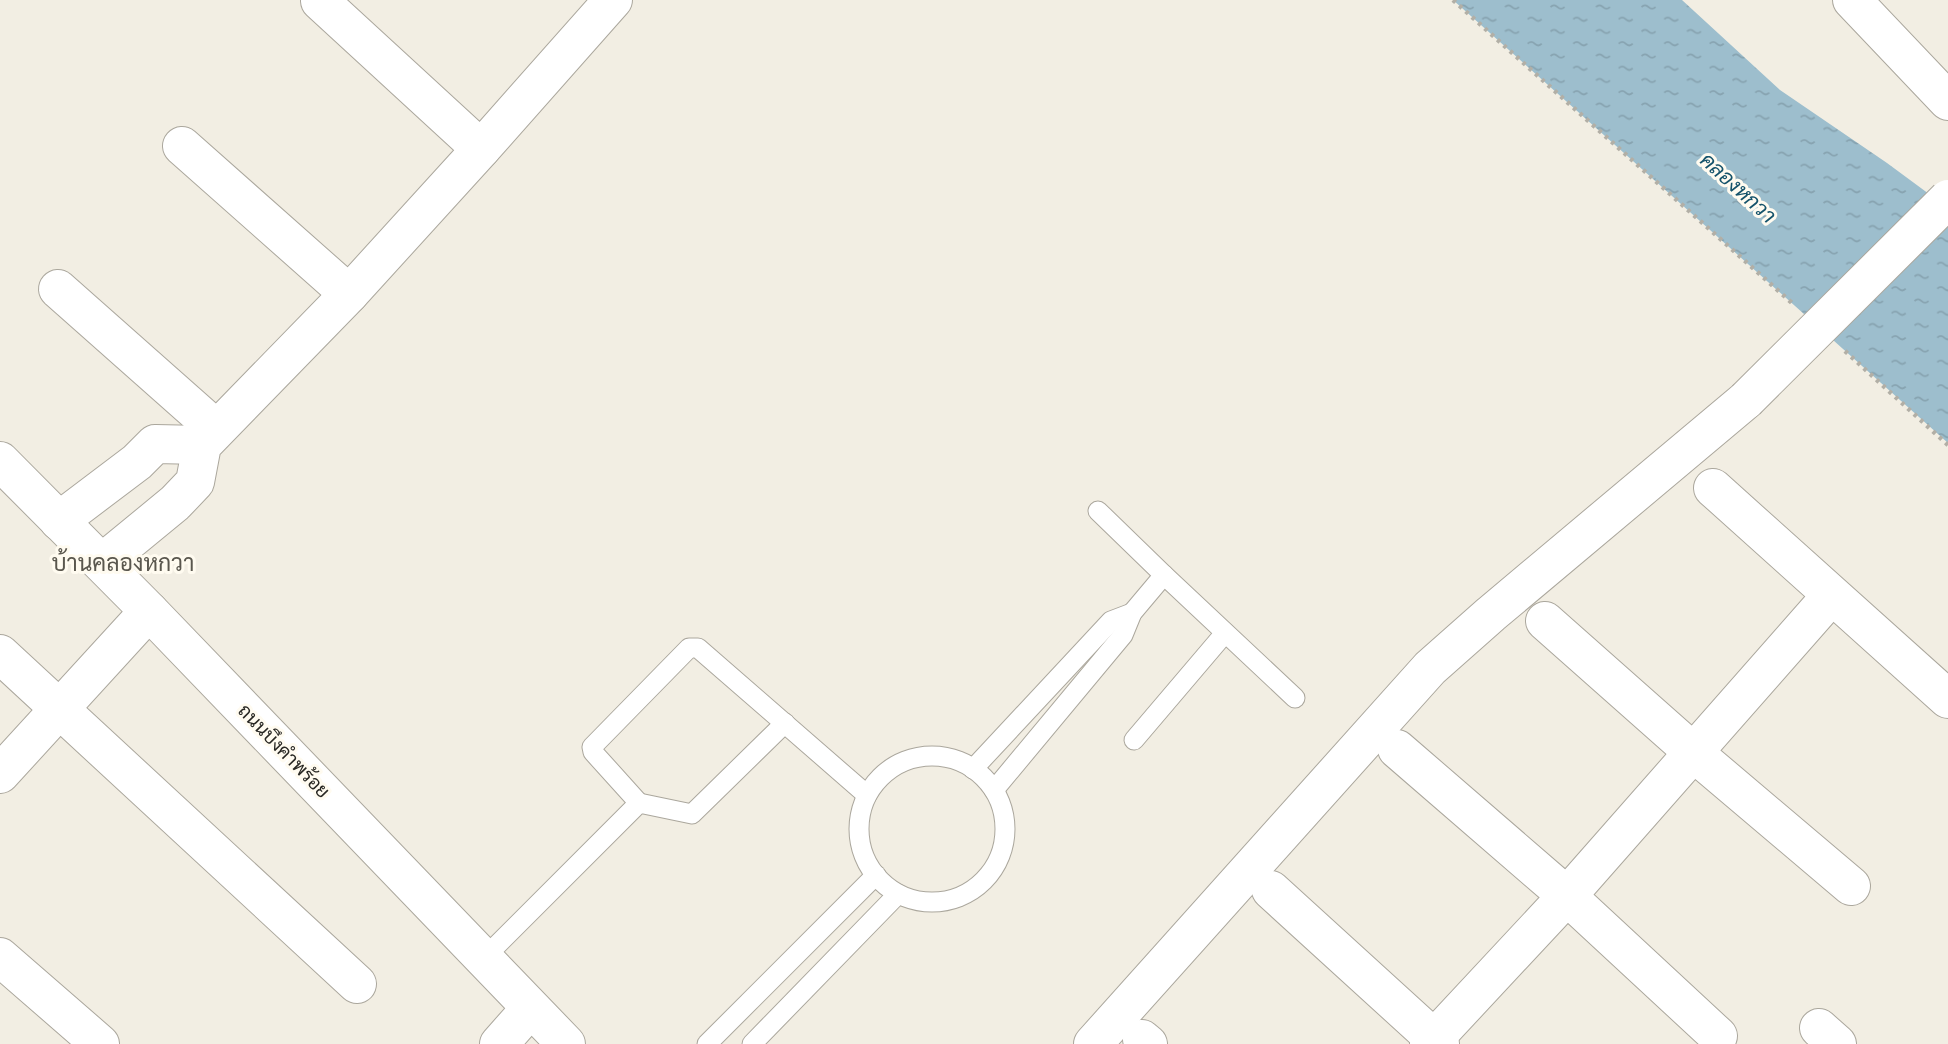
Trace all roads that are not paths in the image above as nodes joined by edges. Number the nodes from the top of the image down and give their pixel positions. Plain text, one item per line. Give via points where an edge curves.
1 (1852, 0) edge
2 (320, 1) edge
3 (602, 4) edge
4 (1948, 101) edge
5 (182, 146) dead end
6 (481, 149) junction
7 (1948, 199) edge
8 (58, 289) dead end
9 (349, 294) junction
10 (209, 437) junction
11 (0, 461) edge
12 (1713, 488) dead end
13 (1098, 511) dead end
14 (58, 521) junction
15 (102, 563) junction
16 (1164, 575) junction
17 (1831, 596) junction
18 (149, 611) junction
19 (1132, 614) junction
20 (1545, 621) dead end
21 (1225, 633) junction
22 (0, 653) edge
23 (1295, 698) dead end
24 (1948, 699) edge
25 (59, 708) junction
26 (785, 723) junction
27 (1134, 740) dead end
28 (1397, 749) dead end
29 (1694, 753) junction
30 (973, 769) junction
31 (0, 774) edge
32 (994, 790) junction
33 (867, 795) junction
34 (639, 803) junction
35 (876, 875) junction
36 (1851, 886) dead end
37 (1271, 890) dead end
38 (898, 894) junction
39 (1567, 896) junction
40 (0, 957) edge
41 (484, 958) junction
42 (357, 984) dead end
43 (530, 1009) junction
44 (1718, 1036) dead end
45 (1435, 1042) edge
46 (100, 1044) edge
47 (499, 1044) edge
48 (566, 1044) edge
49 (707, 1044) edge
50 (752, 1044) edge
51 (1093, 1044) edge

1 - 4 street
2 - 6 street
3 - 6 street
5 - 9 street
6 - 9 street
7 - 51 street, bridge via 1746,400 1430,668
8 - 10 street
9 - 10 street
10 - 14 street via 155,444
10 - 15 street via 195,482
11 - 14 street, ถนนบึงคำพร้อย
12 - 17 street
13 - 16 lane
14 - 15 street, ถนนบึงคำพร้อย
15 - 18 street, ถนนบึงคำพร้อย
16 - 19 lane
16 - 21 lane
17 - 24 street
17 - 29 street
18 - 25 street
18 - 41 street, ถนนบึงคำพร้อย
19 - 30 lane via 1111,621
19 - 32 lane via 1123,635
20 - 29 street
21 - 23 lane
21 - 27 lane
22 - 25 street
25 - 31 street
25 - 42 street
26 - 33 lane
26 - 34 lane via 692,814
26 - 34 lane via 698,648 689,648 592,747
28 - 39 street
29 - 36 street
29 - 39 street
30 - 32 lane
30 - 33 lane via 948,757 909,759 877,779
32 - 38 lane via 1006,826 1004,845 986,879 972,891 945,901 916,901
33 - 35 lane via 859,832 862,851
34 - 41 lane
35 - 38 lane
35 - 49 lane
37 - 45 street
38 - 50 lane
39 - 44 street
39 - 45 street
40 - 46 street
41 - 43 street, ถนนบึงคำพร้อย
43 - 47 street
43 - 48 street, ถนนบึงคำพร้อย

